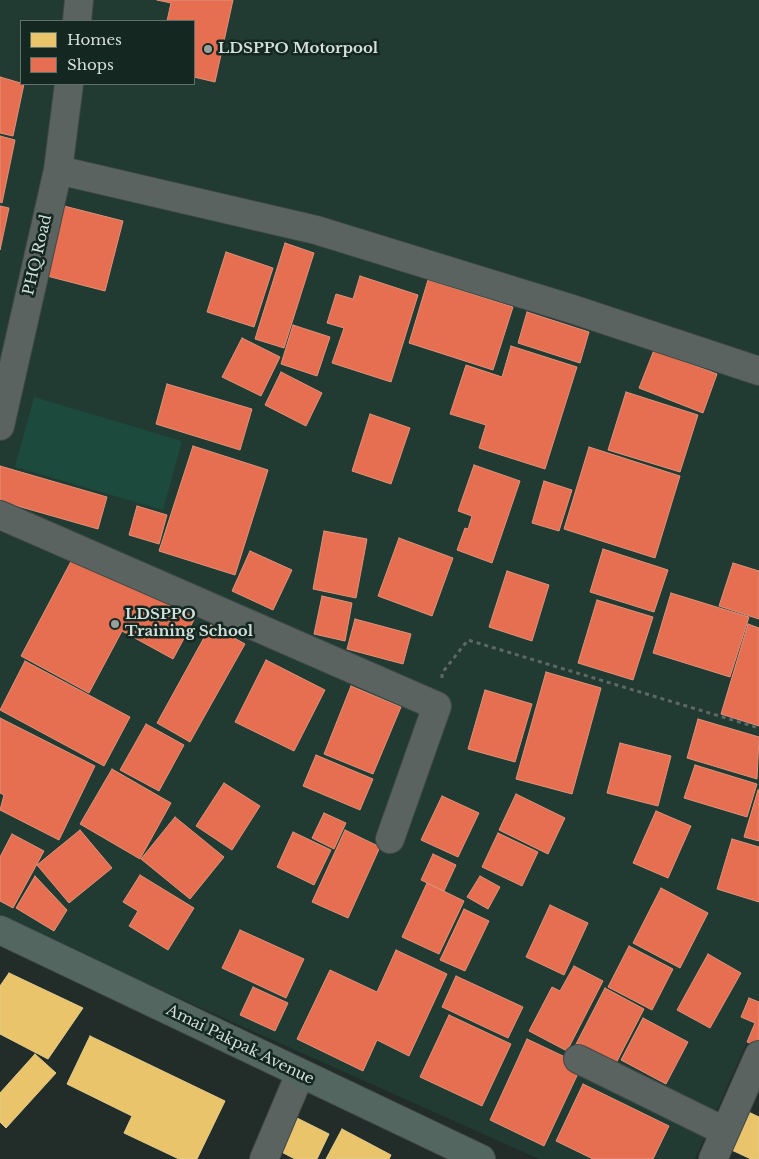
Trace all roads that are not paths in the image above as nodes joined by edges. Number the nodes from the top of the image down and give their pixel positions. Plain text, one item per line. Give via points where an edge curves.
1 (79, 0) edge
2 (77, 20) edge
3 (69, 85) edge
4 (58, 170) junction
5 (759, 371) edge
6 (0, 426) edge
7 (0, 515) edge
8 (390, 839) dead end
9 (0, 930) edge
10 (759, 1055) edge
11 (578, 1058) dead end
12 (300, 1074) junction
13 (724, 1132) junction
14 (264, 1159) edge
15 (481, 1159) edge
16 (713, 1159) edge

1 - 2 street
3 - 4 street, PHQ Road
4 - 5 street via 316,230 572,308
4 - 6 street, PHQ Road
7 - 8 street via 437,706
9 - 12 highway, Amai Pakpak Avenue
10 - 13 street
11 - 13 street
12 - 14 street
12 - 15 highway, Amai Pakpak Avenue
13 - 16 street

